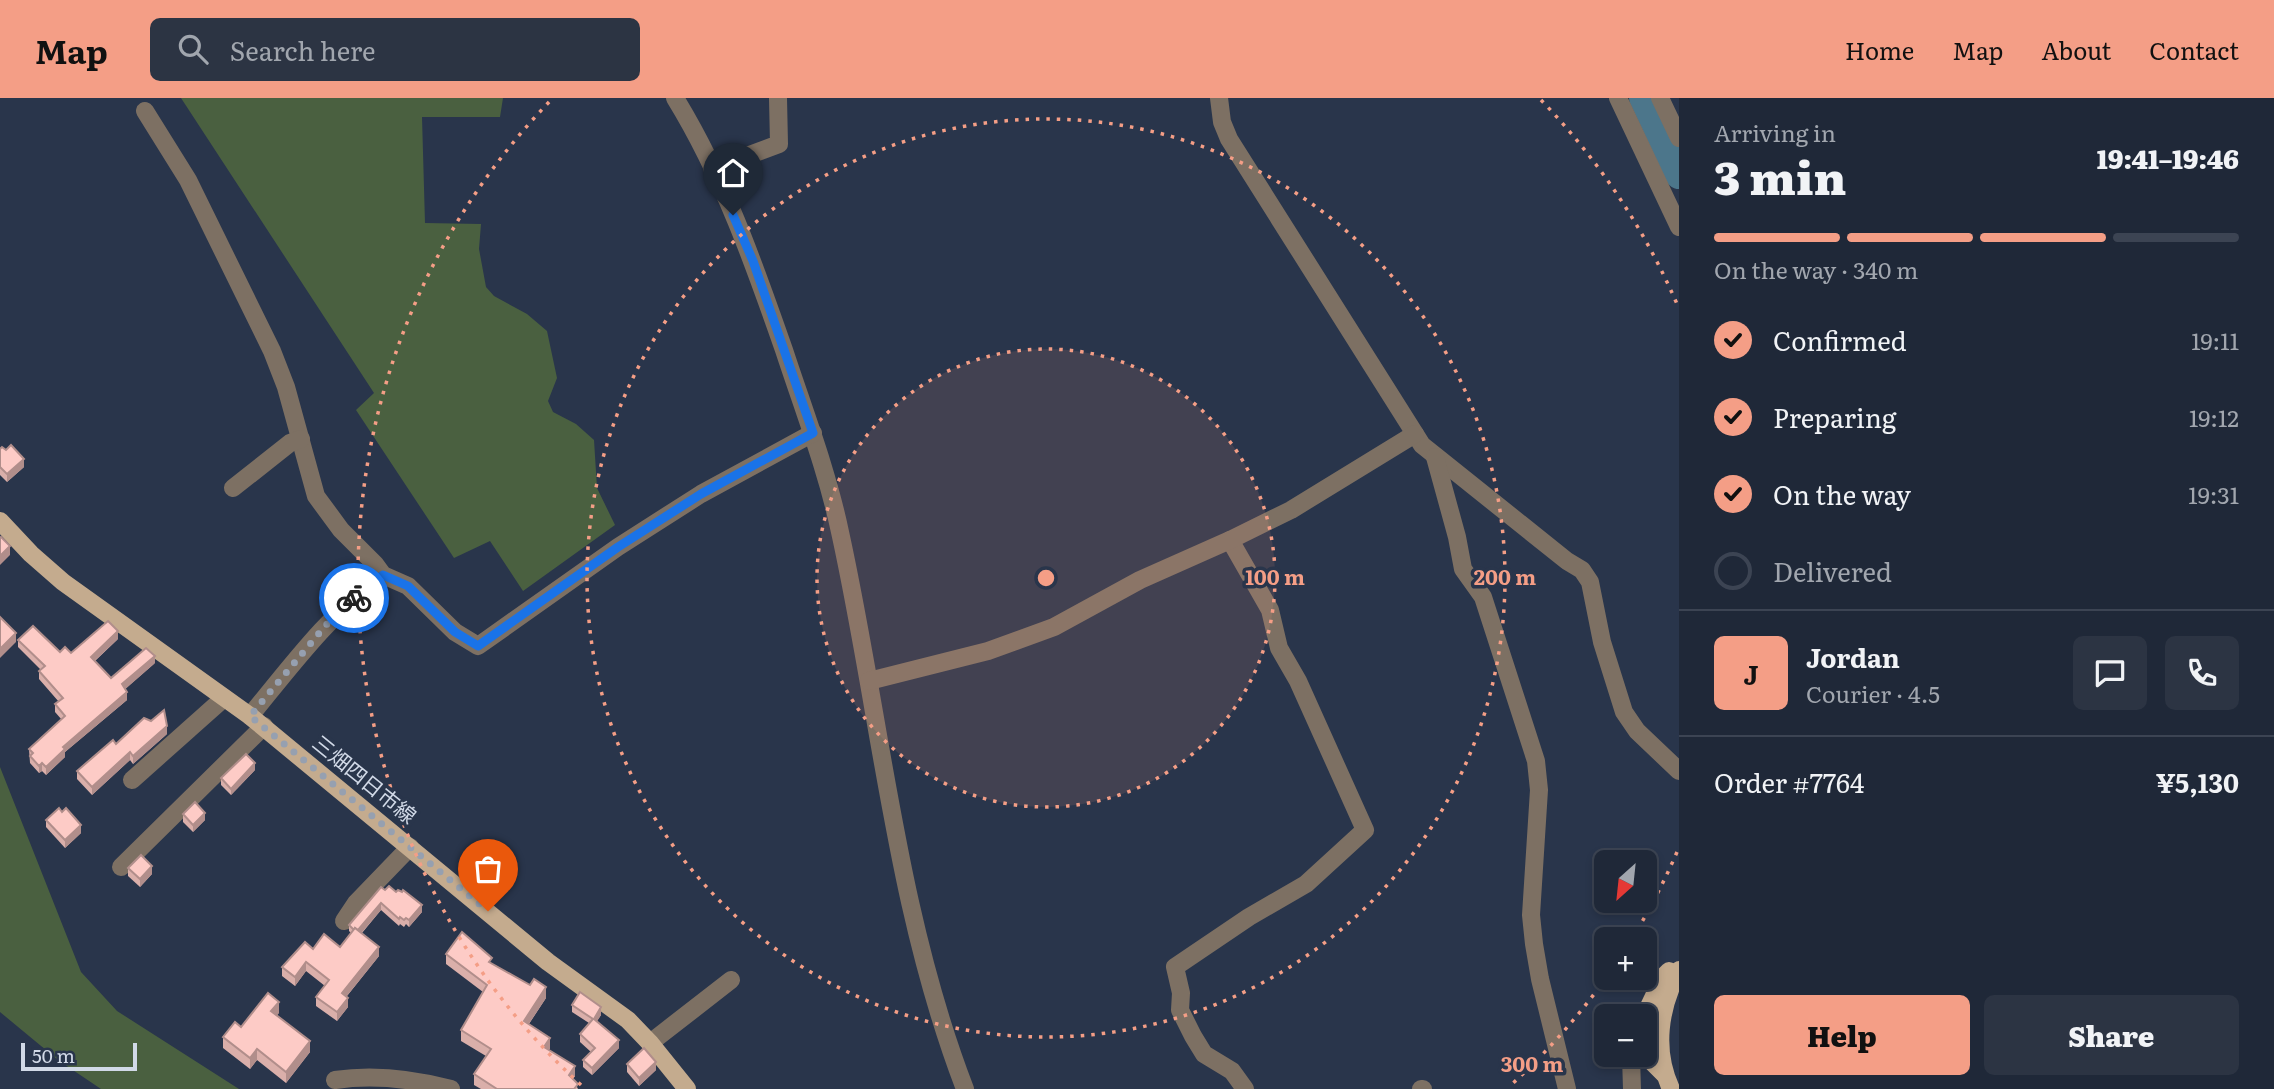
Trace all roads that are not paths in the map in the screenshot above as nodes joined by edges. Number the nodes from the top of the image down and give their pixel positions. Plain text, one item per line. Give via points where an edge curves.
1 (675, 98) edge
2 (778, 98) edge
3 (1219, 98) edge
4 (1618, 98) edge
5 (1660, 98) edge
6 (145, 111) dead end
7 (1679, 138) edge
8 (712, 169) junction
9 (1679, 227) edge
10 (813, 433) junction
11 (1415, 434) junction
12 (301, 439) junction
13 (1434, 457) junction
14 (233, 488) dead end
15 (0, 521) edge
16 (1230, 540) junction
17 (383, 575) junction
18 (869, 681) junction
19 (224, 698) junction
20 (257, 721) junction
21 (1679, 771) edge
22 (132, 780) dead end
23 (410, 847) junction
24 (121, 867) dead end
25 (344, 920) dead end
26 (1679, 961) edge
27 (1679, 970) edge
28 (731, 980) dead end
29 (1650, 1004) edge
30 (650, 1043) junction
31 (1631, 1067) edge
32 (1656, 1067) edge
33 (335, 1080) dead end
34 (1668, 1082) edge
35 (451, 1089) edge
36 (687, 1089) edge
37 (965, 1089) edge
38 (1245, 1089) edge
39 (1567, 1089) edge
40 (1632, 1089) edge

1 - 8 street
2 - 8 street via 779,144
3 - 11 street via 1229,139
4 - 9 street
5 - 7 street
6 - 12 street via 188,180 272,351
8 - 10 street via 753,261
10 - 17 street via 701,494 478,646 455,632 408,586
10 - 18 street via 840,532
11 - 13 street
11 - 16 street via 1291,510
12 - 14 street
12 - 17 street via 316,496
13 - 21 street via 1582,570 1590,582 1602,642 1624,712
13 - 39 street via 1463,569 1483,597 1536,761 1539,790 1531,915 1540,979
15 - 19 main road, 三畑四日市線 via 63,582
16 - 18 street via 1140,580 1054,627 988,651
16 - 38 street via 1270,610 1279,648 1365,830 1306,884 1175,967 1180,1010 1193,1036 1204,1054 1232,1071
17 - 20 street via 326,625
18 - 37 street via 899,856 925,971
19 - 20 main road, 三畑四日市線
19 - 22 street
20 - 23 main road, 三畑四日市線
20 - 24 street
23 - 25 street
23 - 30 main road, 三畑四日市線 via 548,962 628,1020
26 - 29 main road via 1663,977
27 - 34 main road via 1660,1024
28 - 30 street
30 - 36 main road, 三畑四日市線
31 - 40 street
32 - 34 main road
33 - 35 street via 393,1077

